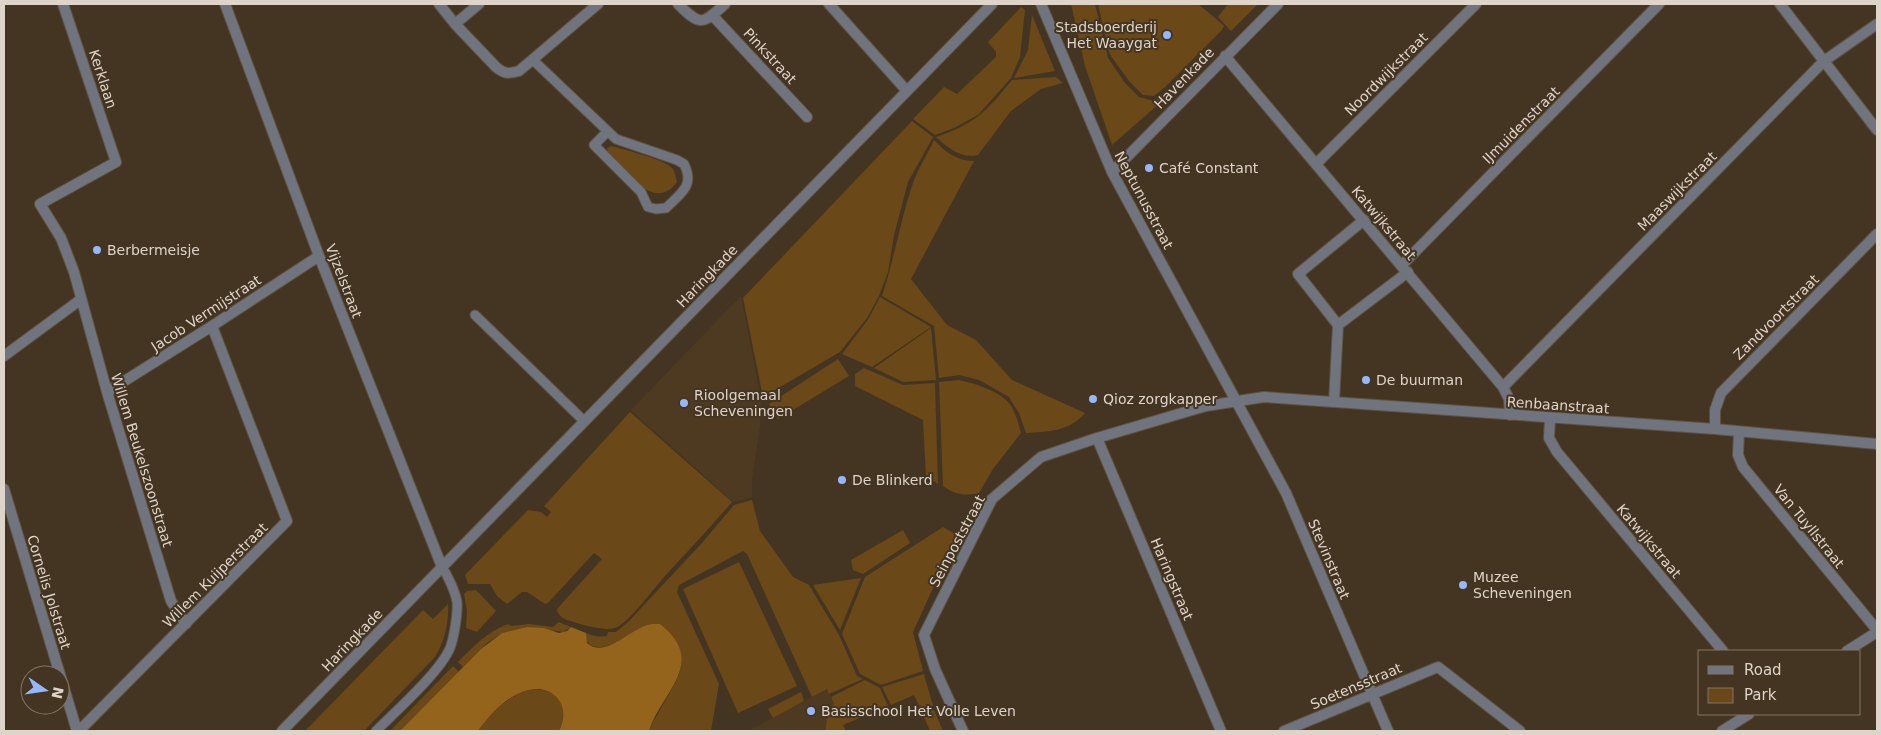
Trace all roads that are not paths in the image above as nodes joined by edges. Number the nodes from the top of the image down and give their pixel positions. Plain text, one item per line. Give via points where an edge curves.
1 (63, 4) edge
2 (225, 4) edge
3 (439, 4) edge
4 (479, 4) edge
5 (598, 4) edge
6 (678, 4) edge
7 (725, 4) edge
8 (829, 4) edge
9 (992, 4) edge
10 (1041, 4) edge
11 (1278, 4) edge
12 (1476, 4) edge
13 (1659, 4) edge
14 (1780, 4) edge
15 (712, 15) junction
16 (455, 24) junction
17 (1877, 24) edge
18 (1225, 56) junction
19 (533, 60) junction
20 (1824, 61) junction
21 (907, 91) junction
22 (806, 116) dead end
23 (1877, 130) edge
24 (607, 132) junction
25 (116, 162) joint
26 (1316, 164) junction
27 (1112, 172) junction
28 (1364, 220) junction
29 (1877, 234) edge
30 (319, 256) junction
31 (1405, 269) junction
32 (80, 300) junction
33 (476, 315) dead end
34 (1338, 325) junction
35 (212, 326) junction
36 (4, 356) edge
37 (1503, 386) junction
38 (107, 392) junction
39 (1238, 401) junction
40 (1334, 402) junction
41 (1510, 415) junction
42 (1550, 419) junction
43 (584, 421) junction
44 (1714, 430) junction
45 (1739, 432) junction
46 (1096, 438) junction
47 (1877, 444) edge
48 (4, 489) edge
49 (442, 567) junction
50 (186, 624) junction
51 (1877, 631) edge
52 (1722, 650) edge
53 (1848, 650) edge
54 (1372, 693) junction
55 (1747, 715) edge
56 (78, 731) edge
57 (282, 731) edge
58 (376, 731) edge
59 (963, 731) edge
60 (1221, 731) edge
61 (1284, 731) edge
62 (1388, 731) edge
63 (1520, 731) edge
64 (1722, 731) edge

1 - 25 street, Kerklaan
2 - 30 street, Vijzelstraat
3 - 16 street
4 - 16 street
5 - 19 street
6 - 15 street via 698,20 706,20
7 - 15 street
8 - 21 street
9 - 21 street, Haringkade
10 - 27 street, Neptunusstraat
11 - 18 street, Havenkade
12 - 26 street, Noordwijkstraat
13 - 31 street, IJmuidenstraat
14 - 20 street
15 - 22 street, Pinkstraat
16 - 19 street via 503,73 519,71
17 - 20 street, Maaswijkstraat
18 - 26 street, Katwijkstraat
18 - 27 street, Havenkade
19 - 24 lane
20 - 23 street
20 - 37 street, Maaswijkstraat
21 - 43 street, Haringkade
24 - 24 lane via 594,145 641,192 648,206 666,208 686,188 689,180 684,164 616,139
25 - 32 street, Willem Beukelszoonstraat via 40,204 61,238
26 - 28 street, Katwijkstraat
27 - 39 street, Neptunusstraat
28 - 31 street, Katwijkstraat
28 - 34 street via 1298,274
29 - 44 street, Zandvoortstraat via 1721,393 1715,410
30 - 35 street, Jacob Vermijstraat
30 - 49 street, Vijzelstraat
31 - 34 street, IJmuidenstraat
31 - 37 street, Katwijkstraat
32 - 36 street
32 - 38 street, Willem Beukelszoonstraat
33 - 43 lane
34 - 40 street
35 - 38 street, Jacob Vermijstraat
35 - 50 street, Willem Kuijperstraat via 287,522
37 - 41 street, Katwijkstraat via 1509,399
38 - 50 street, Willem Beukelszoonstraat via 171,601
39 - 40 street, Renbaanstraat via 1264,397
39 - 46 street, Seinpoststraat via 1206,406
39 - 54 street, Stevinstraat via 1286,494
40 - 41 street, Renbaanstraat
41 - 42 street, Renbaanstraat
42 - 44 street, Renbaanstraat
42 - 52 street, Katwijkstraat via 1549,438 1557,452
43 - 49 street, Haringkade
44 - 45 street, Renbaanstraat
45 - 47 street, Renbaanstraat
45 - 51 street, Van Tuyllstraat via 1738,455 1744,468
46 - 59 street, Seinpoststraat via 1041,457 992,499 924,635 934,669
46 - 60 street, Haringstraat
48 - 56 street, Cornelis Jolstraat
49 - 57 street, Haringkade
49 - 58 lane via 457,602 450,647 436,669
50 - 56 street, Willem Kuijperstraat
51 - 53 street
54 - 61 street, Soetensstraat
54 - 62 street, Stevinstraat
54 - 63 street, Soetensstraat via 1438,668
55 - 64 street

